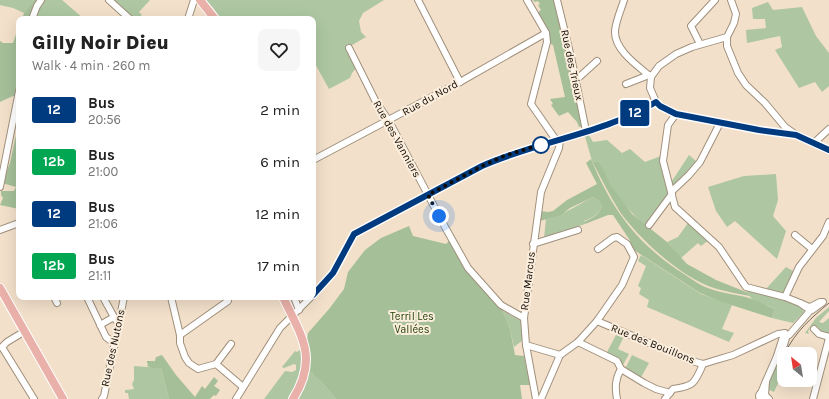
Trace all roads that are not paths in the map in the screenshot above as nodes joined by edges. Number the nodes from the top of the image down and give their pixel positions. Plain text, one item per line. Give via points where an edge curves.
1 (41, 0) edge
2 (109, 0) edge
3 (194, 0) edge
4 (200, 0) edge
5 (418, 0) edge
6 (526, 0) edge
7 (557, 0) edge
8 (624, 0) edge
9 (715, 0) edge
10 (731, 0) edge
11 (33, 16) edge
12 (127, 16) edge
13 (189, 16) edge
14 (213, 16) edge
15 (546, 33) junction
16 (727, 37) junction
17 (700, 44) junction
18 (349, 48) dead end
19 (596, 61) dead end
20 (650, 76) junction
21 (576, 80) junction
22 (460, 82) junction
23 (626, 84) dead end
24 (656, 102) junction
25 (16, 106) edge
26 (676, 114) junction
27 (389, 121) junction
28 (720, 123) junction
29 (829, 129) edge
30 (586, 131) junction
31 (796, 135) junction
32 (558, 140) junction
33 (814, 143) junction
34 (829, 150) edge
35 (316, 158) edge
36 (0, 187) edge
37 (672, 193) junction
38 (428, 195) junction
39 (829, 222) edge
40 (16, 224) edge
41 (649, 225) dead end
42 (0, 230) edge
43 (578, 230) dead end
44 (795, 235) dead end
45 (533, 244) junction
46 (598, 249) dead end
47 (812, 249) junction
48 (0, 288) edge
49 (316, 292) edge
50 (785, 297) junction
51 (829, 298) edge
52 (56, 300) edge
53 (88, 300) edge
54 (105, 300) edge
55 (123, 300) edge
56 (172, 300) edge
57 (228, 300) edge
58 (284, 300) edge
59 (295, 300) edge
60 (308, 300) edge
61 (57, 303) dead end
62 (809, 309) junction
63 (299, 310) junction
64 (114, 317) junction
65 (292, 317) junction
66 (524, 318) junction
67 (597, 322) junction
68 (118, 323) junction
69 (100, 325) junction
70 (814, 329) dead end
71 (25, 331) junction
72 (180, 335) junction
73 (785, 335) junction
74 (829, 337) edge
75 (578, 342) junction
76 (114, 343) junction
77 (231, 344) dead end
78 (526, 345) junction
79 (1, 348) edge
80 (560, 354) junction
81 (216, 364) junction
82 (702, 364) junction
83 (621, 369) junction
84 (243, 387) junction
85 (670, 393) junction
86 (763, 397) edge
87 (34, 399) edge
88 (63, 399) edge
89 (102, 399) edge
90 (236, 399) edge
91 (293, 399) edge
92 (536, 399) edge
93 (541, 399) edge
94 (617, 399) edge
95 (665, 399) edge
96 (813, 399) edge

1 - 11 street
2 - 12 street
3 - 13 street
4 - 14 main road
5 - 22 street
6 - 15 street
7 - 21 street, Rue des Trieux
8 - 20 street via 616,26 616,39 622,50
9 - 17 street via 691,26
10 - 16 street via 736,14
15 - 22 street, Rue du Nord
15 - 32 street via 547,42 531,104
16 - 17 street
16 - 31 street via 727,46 746,85
17 - 20 street via 676,54
18 - 27 street, Rue des Vanniers via 376,102
19 - 21 street
20 - 23 street
20 - 24 street via 650,88
21 - 30 street, Rue des Trieux
22 - 27 street, Rue du Nord
24 - 26 street
24 - 30 street via 622,119
25 - 36 street
26 - 28 street
26 - 37 street via 668,125 663,161
27 - 35 street, Rue du Nord
27 - 38 street, Rue des Vanniers
28 - 31 street
28 - 37 street via 700,162
29 - 33 street
30 - 32 street
31 - 33 street
32 - 38 street via 504,156
32 - 45 street, Rue Marcus via 559,148 541,192
33 - 34 street
37 - 41 street
37 - 50 street via 675,207 719,247 746,287
38 - 49 street via 354,234 333,273
38 - 66 street, Rue des Vanniers via 468,268 501,305
39 - 47 street via 823,236
40 - 42 street
43 - 45 street, Rue Marcus
44 - 47 street
45 - 66 street, Rue Marcus
46 - 67 street via 617,237 627,244 634,257 622,285
47 - 50 street via 799,267
48 - 71 main road
50 - 62 street
51 - 62 street
52 - 61 street
53 - 69 street
54 - 64 street
55 - 68 street, Rue des Nutons
56 - 72 street
57 - 72 street
58 - 65 main road
59 - 63 street
60 - 63 street
62 - 73 street
63 - 65 street
64 - 68 street
64 - 69 street
65 - 84 street via 280,328
65 - 91 main road via 304,342 307,357 305,374
66 - 78 street, Rue Marcus
67 - 75 street
67 - 82 street, Rue des Bouillons
68 - 76 street, Rue des Nutons
69 - 76 street via 106,337
70 - 74 street via 819,334
71 - 79 street via 6,342
71 - 88 main road
72 - 81 street via 180,343 189,363 198,369
73 - 82 street, Rue des Bouillons via 775,336
73 - 86 street via 766,382
74 - 96 street
75 - 80 street
75 - 83 street via 616,361
76 - 89 street, Rue des Nutons
77 - 81 street
78 - 80 street
78 - 92 street, Rue Marcus
79 - 87 street
80 - 93 street
81 - 84 street
82 - 85 street via 694,383 673,389
83 - 85 street via 656,389
83 - 94 street via 615,386
84 - 90 street
85 - 95 street

